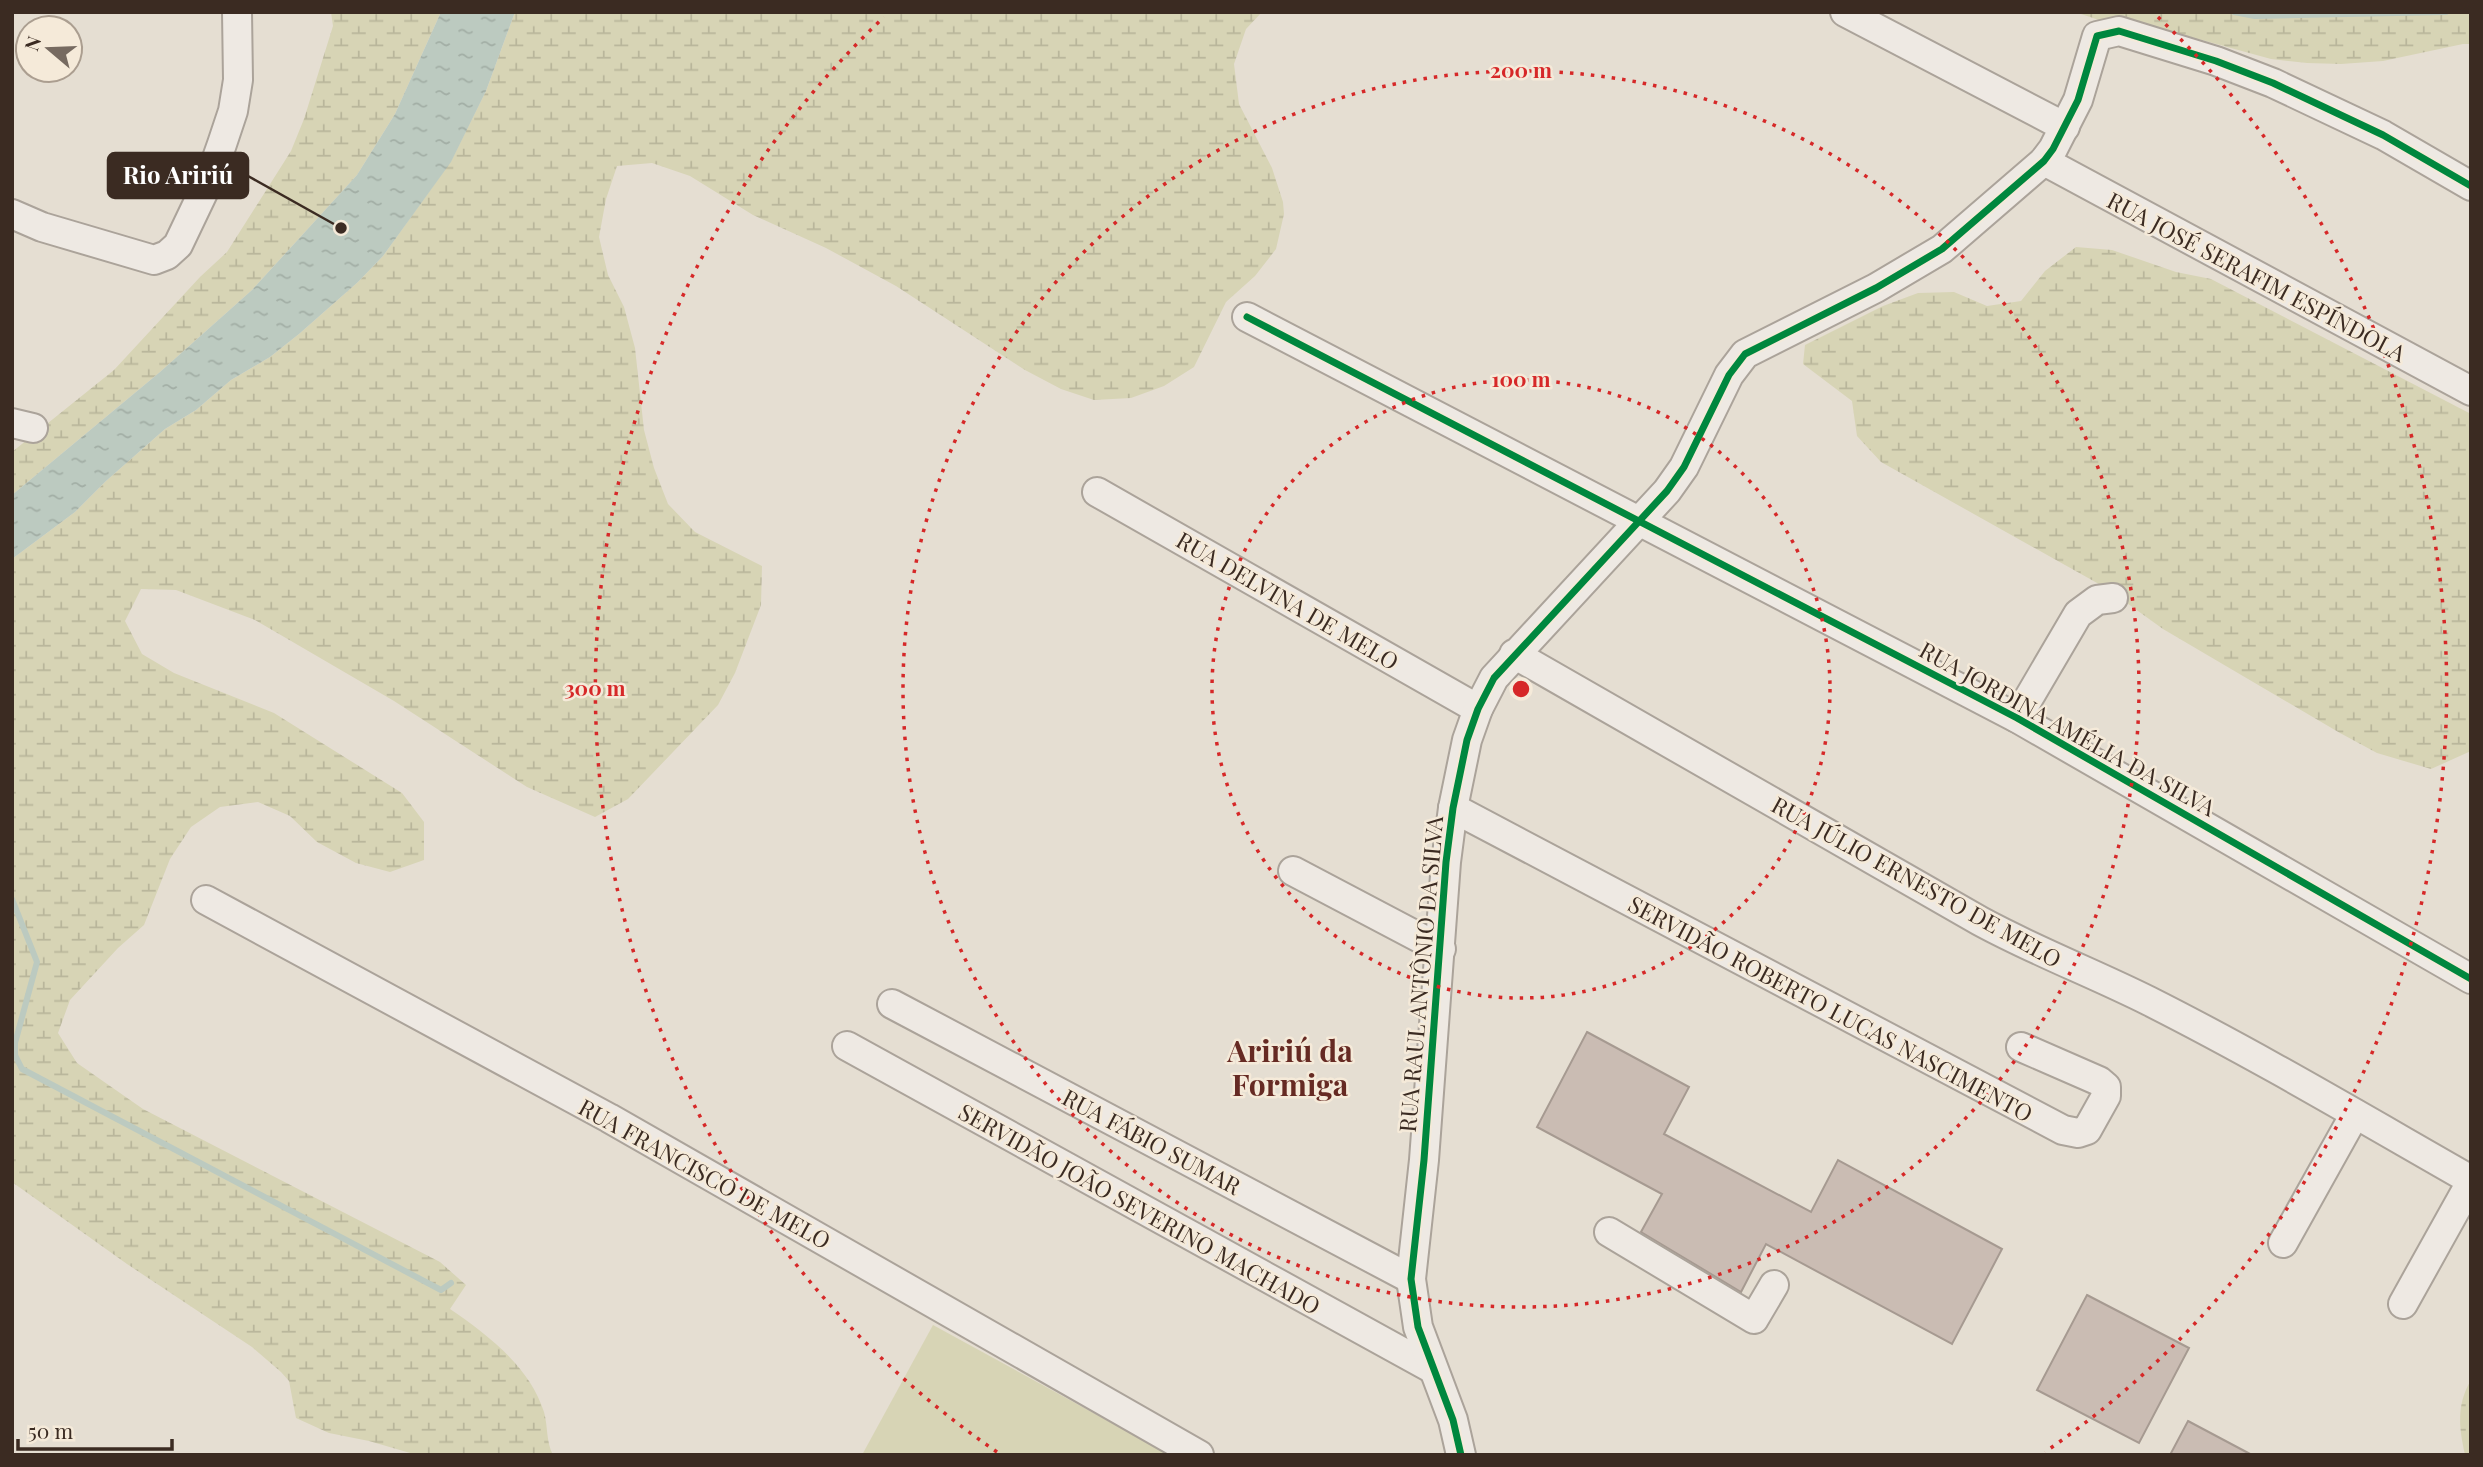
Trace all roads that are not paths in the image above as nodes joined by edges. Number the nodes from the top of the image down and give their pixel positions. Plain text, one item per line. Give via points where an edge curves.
1 (237, 12) edge
2 (1845, 12) edge
3 (2065, 127) junction
4 (2044, 161) junction
5 (2471, 186) edge
6 (12, 214) edge
7 (1247, 317) dead end
8 (2471, 391) edge
9 (1097, 492) dead end
10 (1641, 520) junction
11 (2113, 598) dead end
12 (1514, 654) junction
13 (1478, 709) junction
14 (2017, 718) junction
15 (1452, 808) junction
16 (1293, 871) dead end
17 (206, 901) dead end
18 (1441, 949) junction
19 (2471, 979) edge
20 (892, 1004) dead end
21 (847, 1046) dead end
22 (2021, 1047) dead end
23 (2355, 1114) junction
24 (2471, 1181) edge
25 (1609, 1232) dead end
26 (2283, 1243) dead end
27 (1411, 1279) junction
28 (1774, 1285) dead end
29 (2403, 1304) dead end
30 (1433, 1369) junction
31 (1199, 1455) edge
32 (1461, 1455) edge

1 - 6 street via 238,80 233,111 210,178 178,245 167,255 154,260
2 - 3 street
3 - 4 street, RUA RAUL ANTÔNIO DA SILVA
3 - 5 street, RUA RAUL ANTÔNIO DA SILVA via 2097,36 2119,31 2273,83 2384,135
4 - 8 street, RUA JOSÉ SERAFIM ESPÍNDOLA
4 - 10 street, RUA RAUL ANTÔNIO DA SILVA via 1942,248 1876,288 1745,354 1729,375 1684,467
7 - 10 street, RUA JORDINA AMÉLIA DA SILVA
9 - 13 street, RUA DELVINA DE MELO
10 - 12 street, RUA RAUL ANTÔNIO DA SILVA
10 - 14 street, RUA JORDINA AMÉLIA DA SILVA
11 - 14 street via 2097,600 2078,614
12 - 13 street, RUA RAUL ANTÔNIO DA SILVA via 1494,678
12 - 23 street, RUA JÚLIO ERNESTO DE MELO via 1980,921 2149,1001
13 - 15 street, RUA RAUL ANTÔNIO DA SILVA
14 - 19 street, RUA JORDINA AMÉLIA DA SILVA
15 - 18 street, RUA RAUL ANTÔNIO DA SILVA
15 - 22 street, SERVIDÃO ROBERTO LUCAS NASCIMENTO via 2063,1129 2087,1130 2106,1096 2106,1087
16 - 18 street
17 - 31 street, RUA FRANCISCO DE MELO via 621,1125
18 - 27 street, RUA RAUL ANTÔNIO DA SILVA
20 - 27 street, RUA FÁBIO SUMAR
21 - 30 street, SERVIDÃO JOÃO SEVERINO MACHADO
23 - 24 street, RUA JÚLIO ERNESTO DE MELO
23 - 26 street
24 - 29 street
25 - 28 street via 1755,1319
27 - 30 street, RUA RAUL ANTÔNIO DA SILVA via 1418,1327
30 - 32 street, RUA RAUL ANTÔNIO DA SILVA

